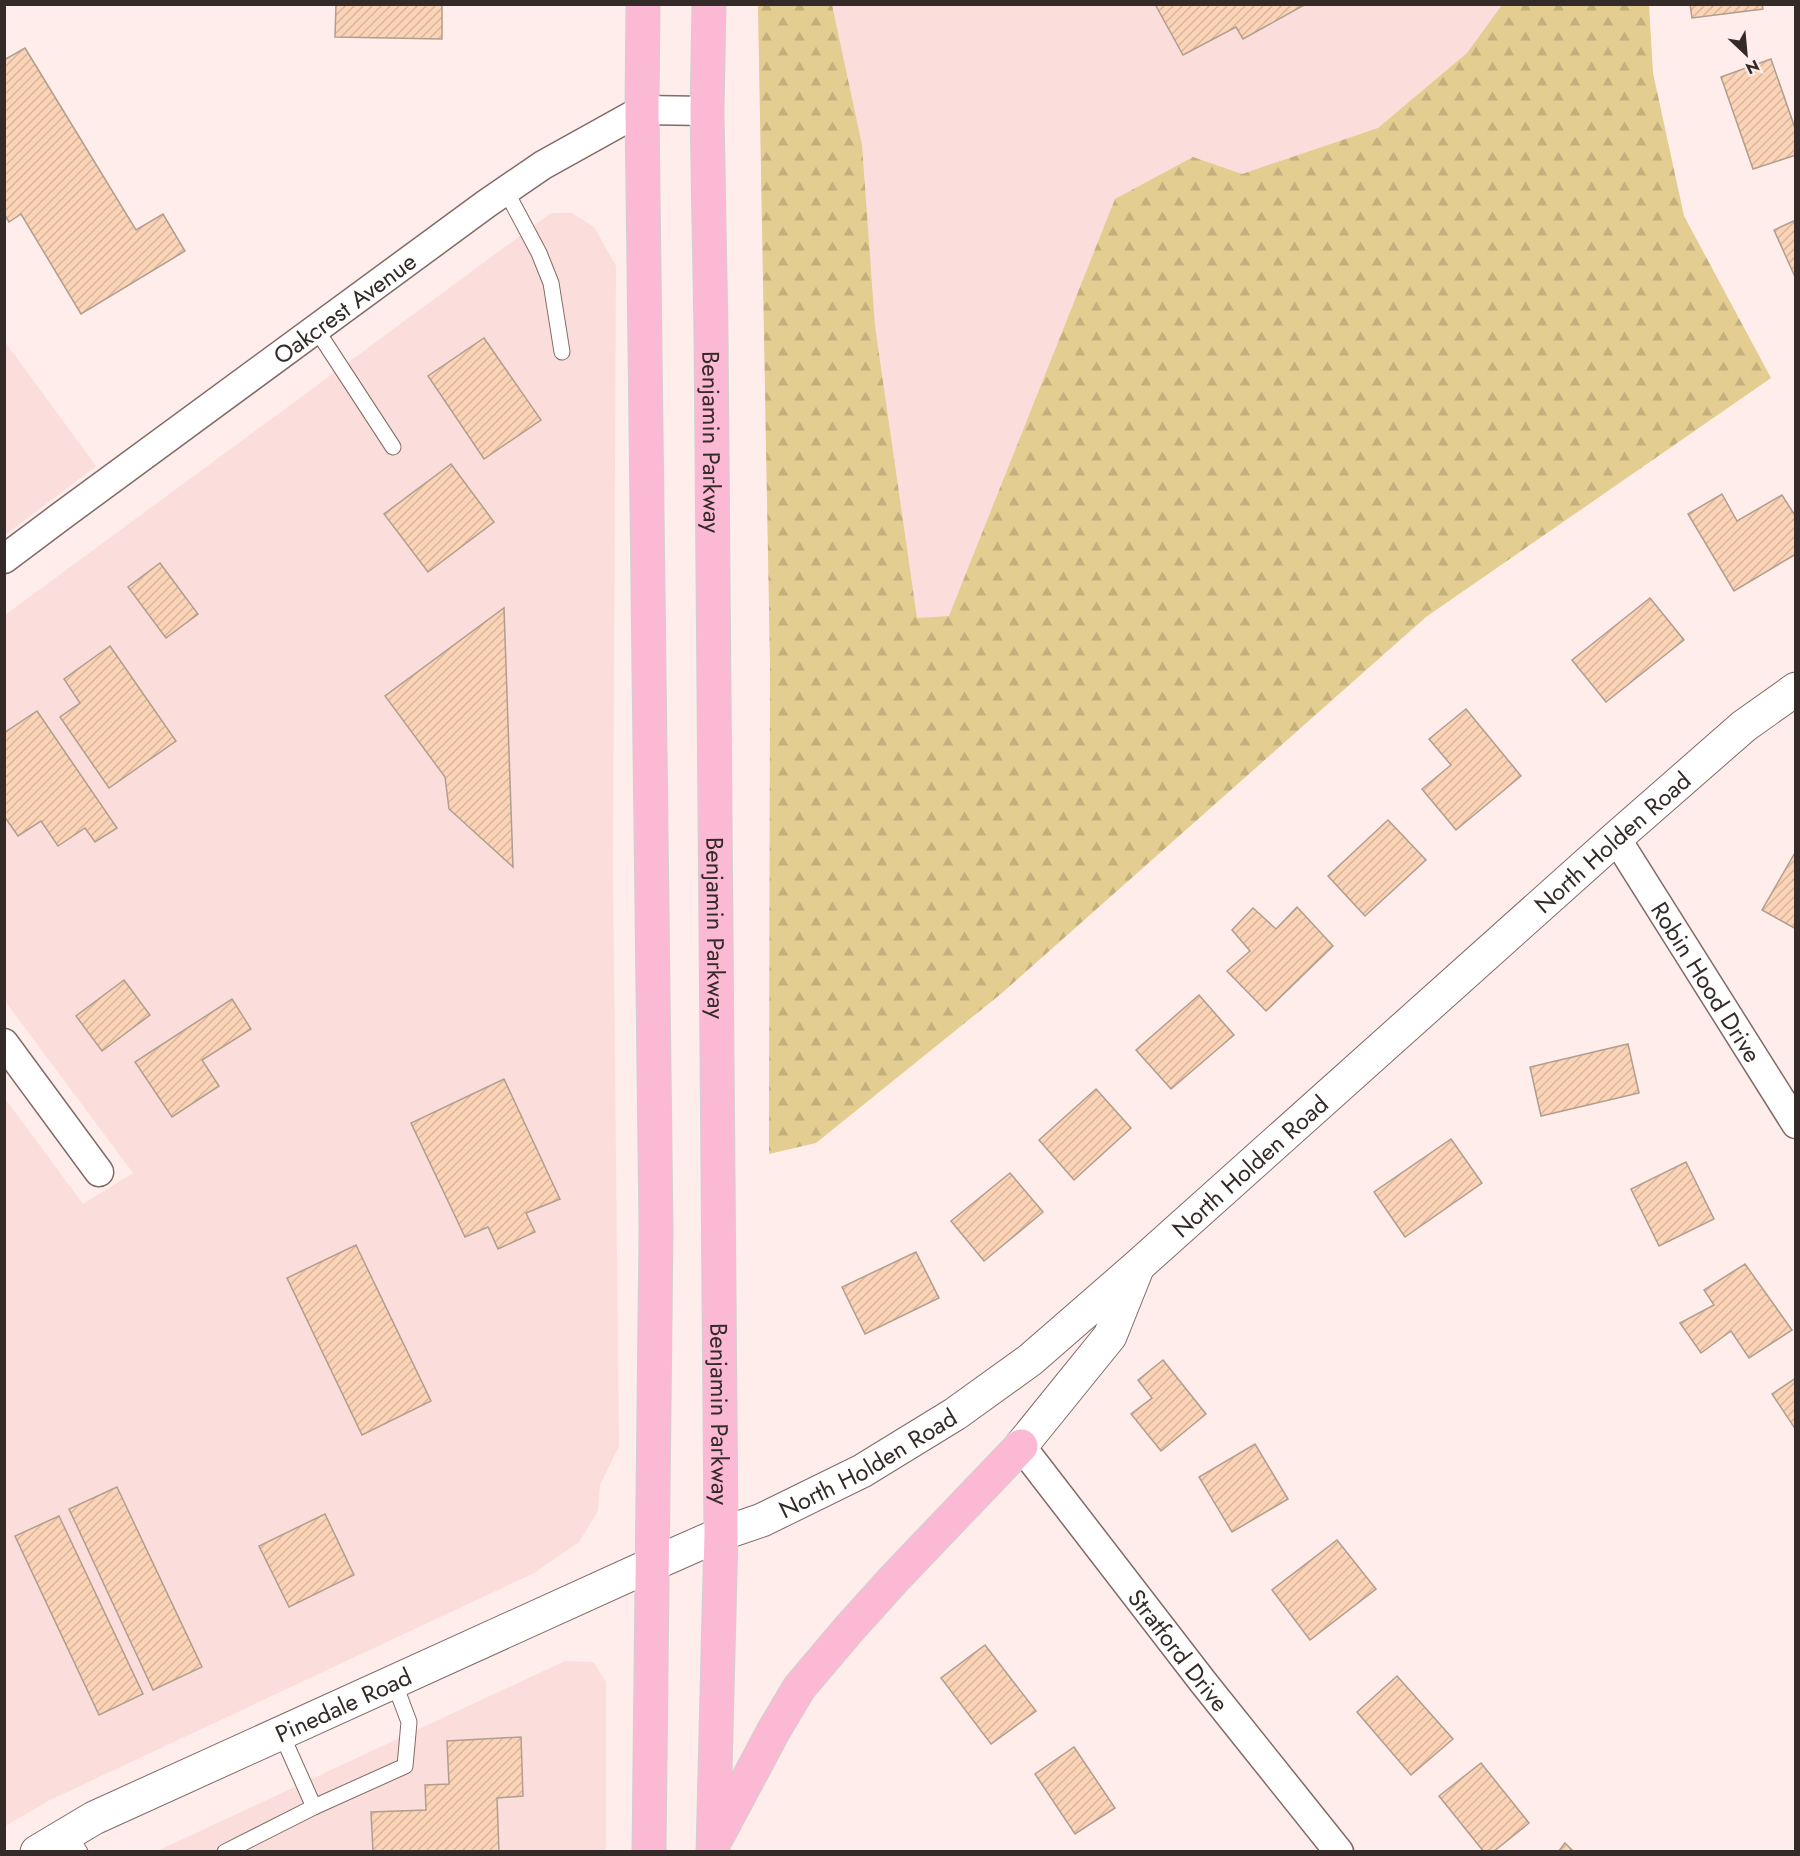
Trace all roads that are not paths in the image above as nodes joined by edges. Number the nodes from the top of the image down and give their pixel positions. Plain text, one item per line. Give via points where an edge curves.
1 (643, 4) edge
2 (709, 4) edge
3 (642, 110) junction
4 (707, 111) junction
5 (506, 191) junction
6 (316, 329) junction
7 (562, 351) dead end
8 (393, 447) dead end
9 (4, 560) edge
10 (1796, 689) edge
11 (1616, 838) junction
12 (4, 1043) edge
13 (1796, 1124) edge
14 (99, 1172) dead end
15 (1138, 1266) junction
16 (1021, 1446) junction
17 (721, 1534) junction
18 (653, 1564) junction
19 (394, 1682) junction
20 (281, 1733) junction
21 (314, 1807) junction
22 (74, 1842) edge
23 (713, 1848) edge
24 (37, 1851) edge
25 (225, 1851) edge
26 (649, 1851) edge
27 (1340, 1851) edge

1 - 3 main road
2 - 4 main road, Benjamin Parkway
3 - 4 street, Oakcrest Avenue
3 - 5 street, Oakcrest Avenue via 543,165
3 - 18 main road via 657,1229
4 - 17 main road, Benjamin Parkway
5 - 6 street, Oakcrest Avenue
5 - 7 lane via 551,283
6 - 8 lane
6 - 9 street, Oakcrest Avenue
10 - 11 main road, North Holden Road via 1744,726
11 - 13 street, Robin Hood Drive
11 - 15 main road, North Holden Road
12 - 14 street
15 - 16 main road via 1110,1336
15 - 17 main road, North Holden Road via 1030,1360 955,1414 862,1471 762,1520
16 - 23 main road via 894,1579 799,1688
16 - 27 street, Stratford Drive via 1203,1682
17 - 18 main road, North Holden Road
17 - 23 main road, Benjamin Parkway
18 - 19 main road, Pinedale Road
18 - 26 main road
19 - 20 main road, Pinedale Road
19 - 21 lane via 409,1722 405,1766
20 - 21 lane
20 - 22 main road, Pinedale Road via 94,1818
21 - 25 lane
22 - 24 main road, Pinedale Road

